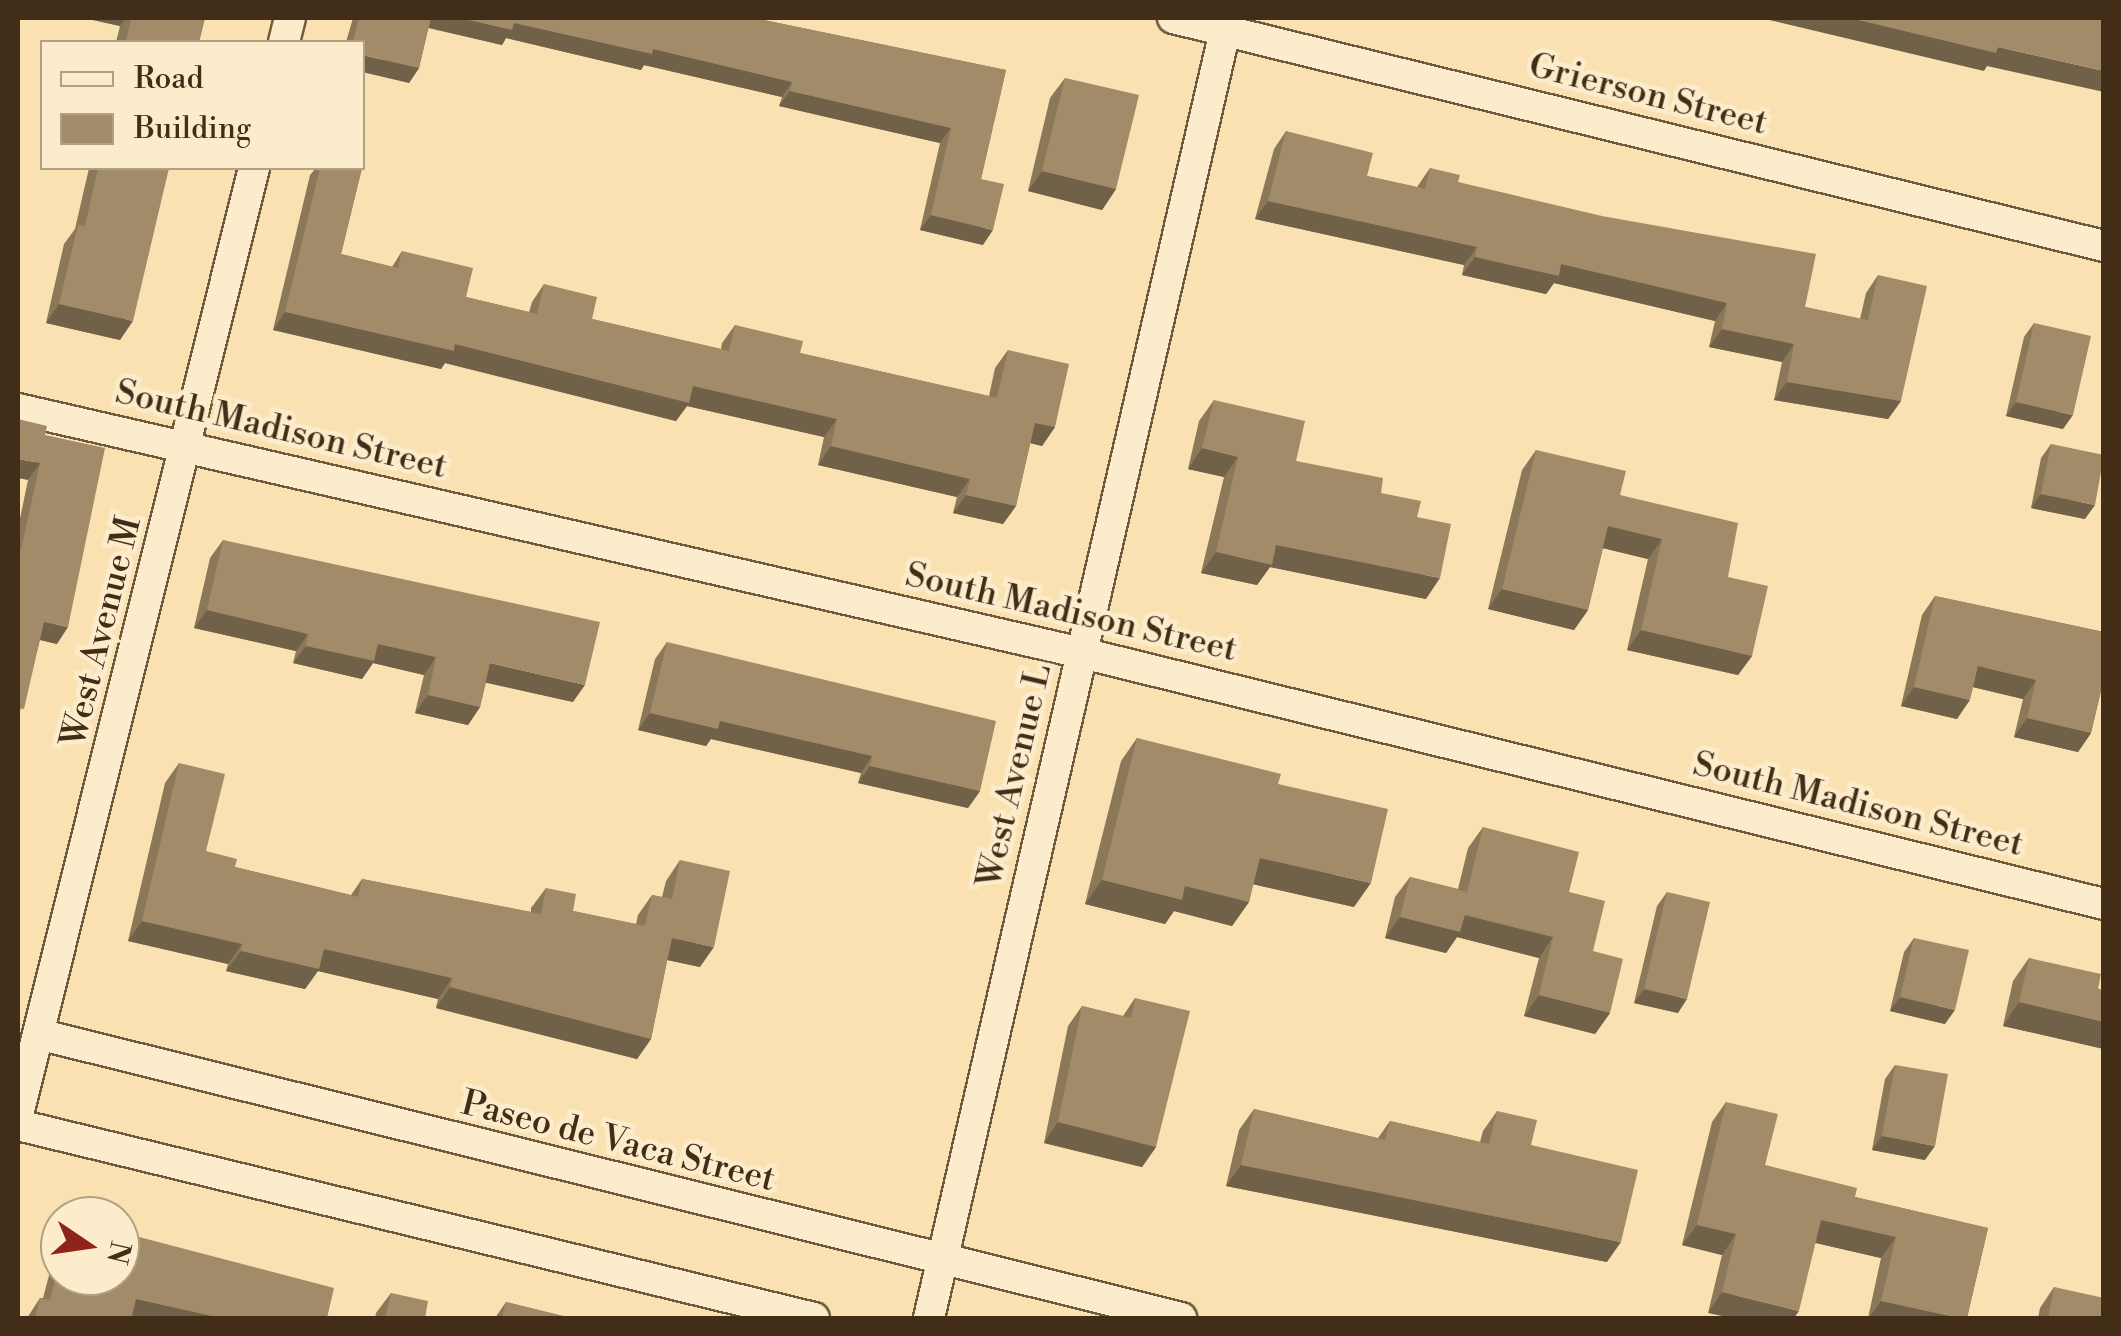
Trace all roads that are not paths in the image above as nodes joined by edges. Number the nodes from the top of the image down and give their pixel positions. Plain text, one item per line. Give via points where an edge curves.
1 (1173, 18) edge
2 (1227, 23) edge
3 (254, 170) edge
4 (2104, 246) edge
5 (18, 409) edge
6 (189, 446) junction
7 (1082, 653) junction
8 (2104, 904) edge
9 (38, 1034) junction
10 (18, 1114) edge
11 (18, 1125) edge
12 (942, 1262) junction
13 (814, 1318) edge
14 (929, 1318) edge
15 (1180, 1318) edge

1 - 2 street, Grierson Street
2 - 4 street, Grierson Street
2 - 7 street, West Avenue L
3 - 6 street, West Avenue M
5 - 6 street, South Madison Street
6 - 7 street, South Madison Street
6 - 9 street, West Avenue M
7 - 8 street, South Madison Street
7 - 12 street, West Avenue L
9 - 10 street, West Avenue M
9 - 12 street, Paseo de Vaca Street
11 - 13 street
12 - 14 street, West Avenue L
12 - 15 street, Paseo de Vaca Street

